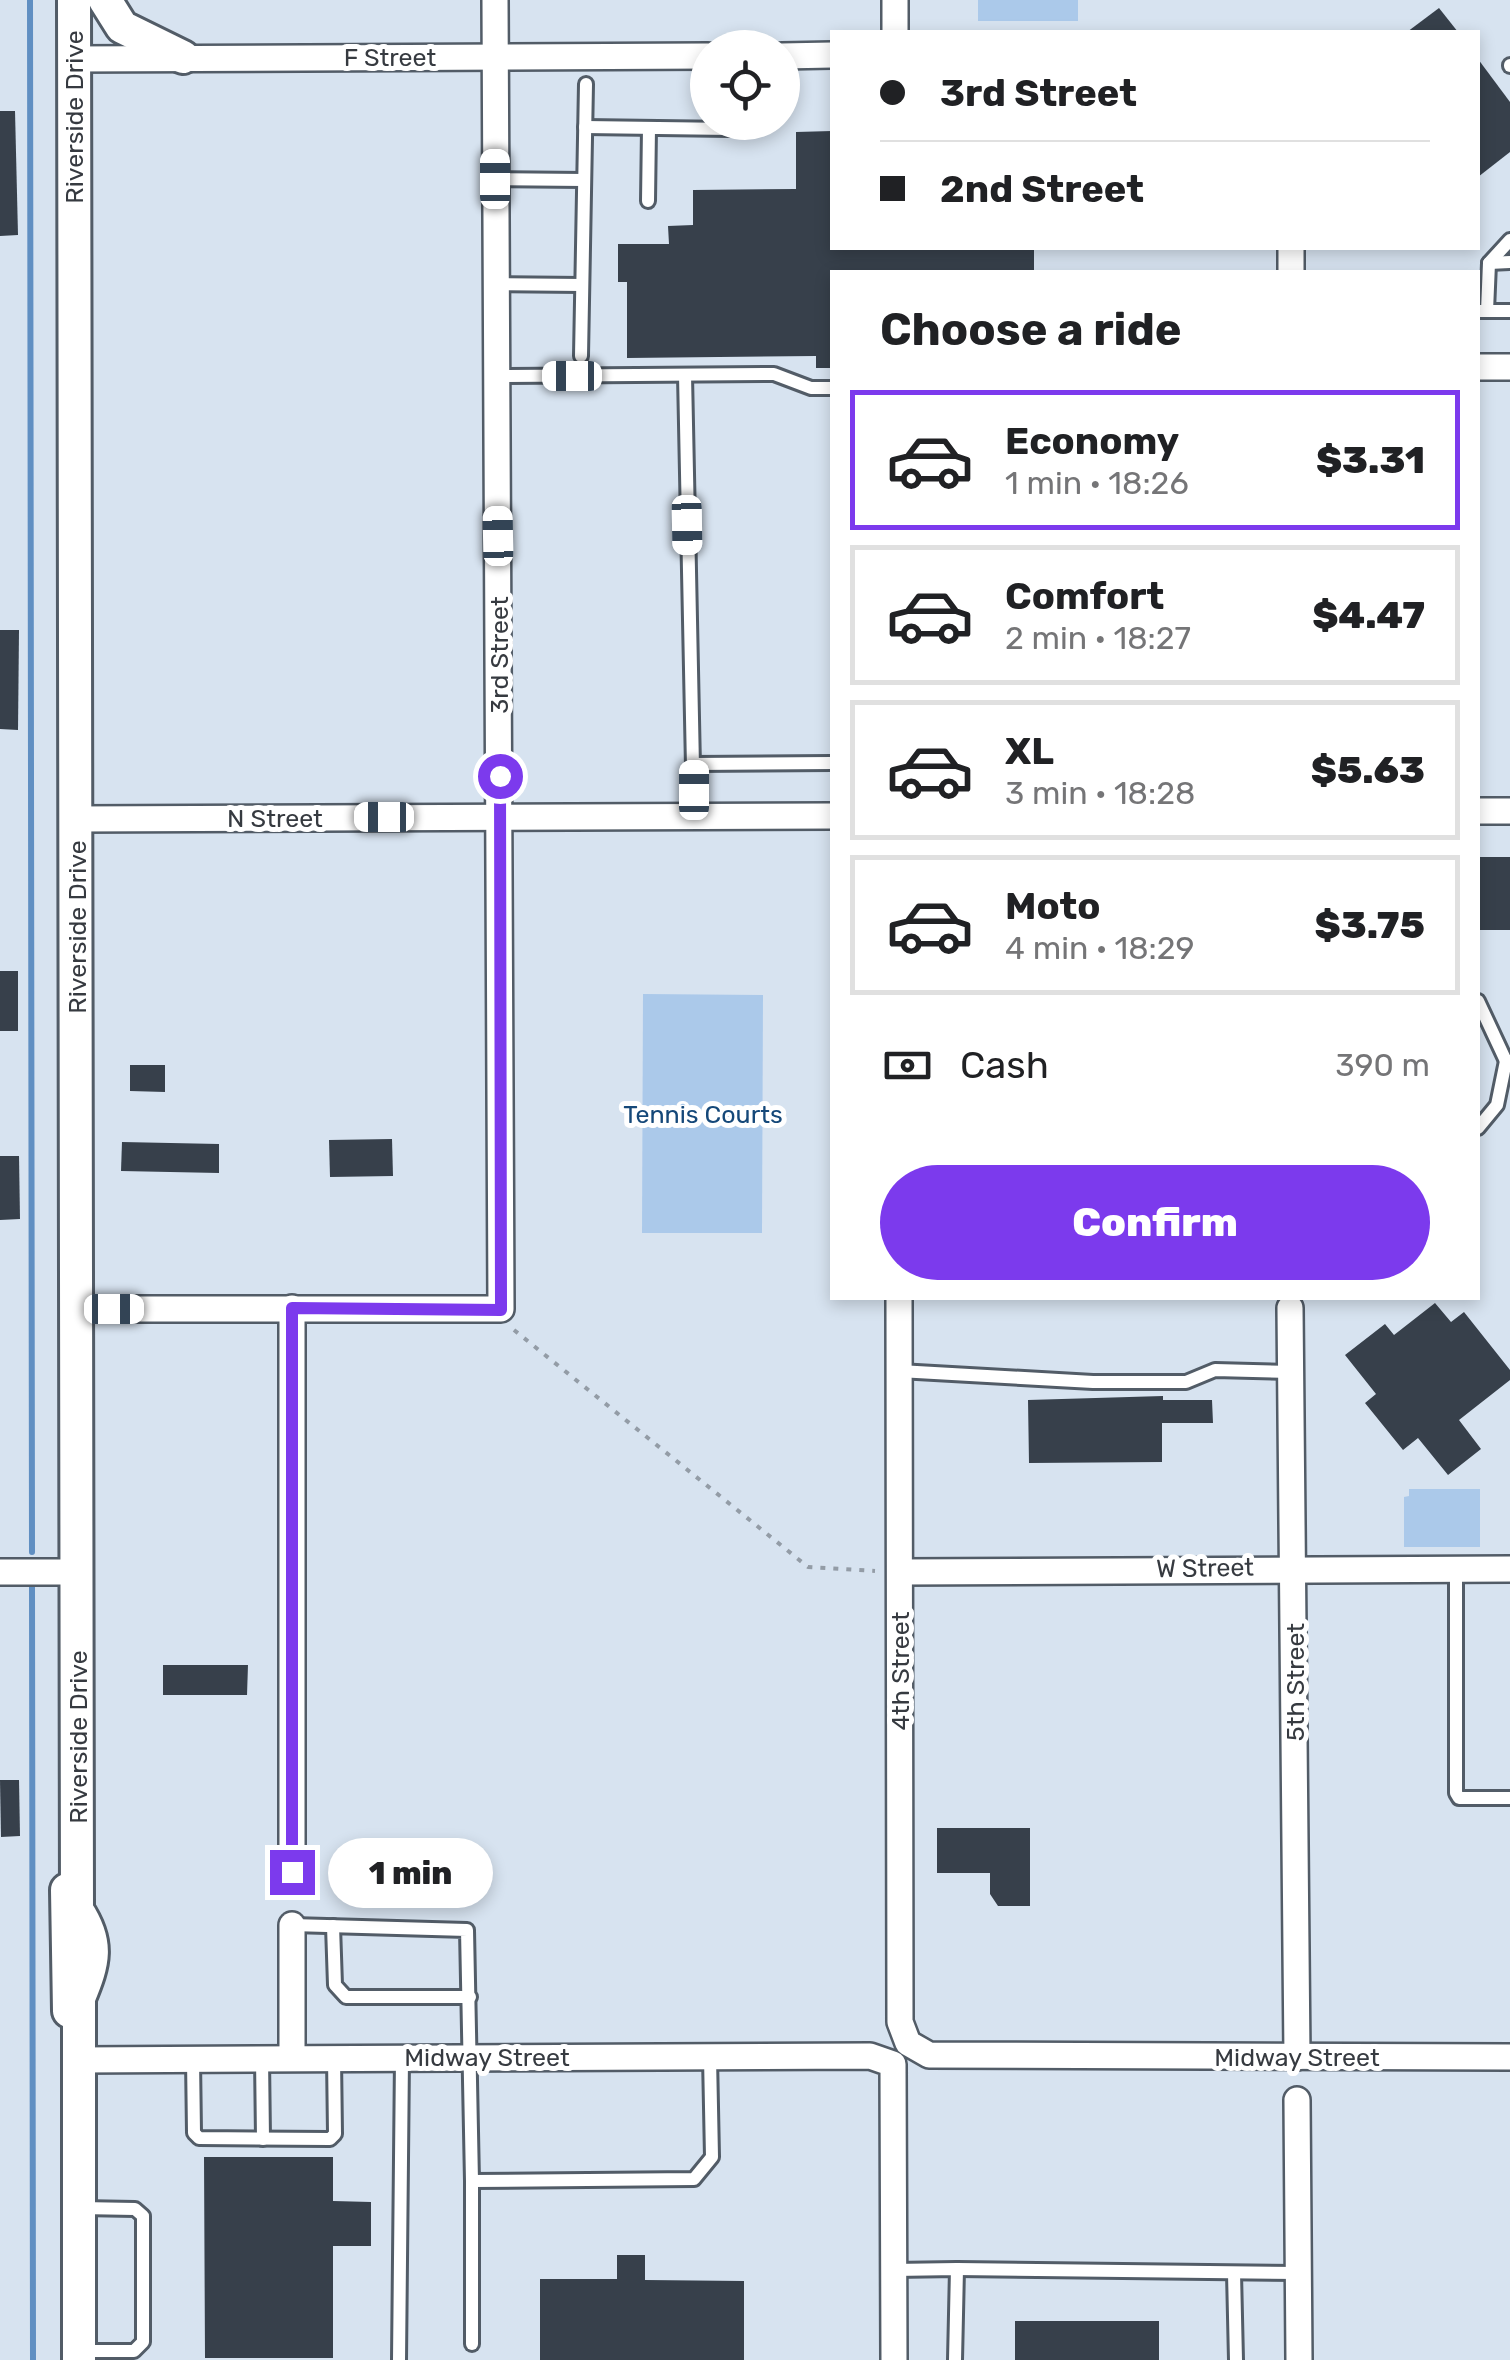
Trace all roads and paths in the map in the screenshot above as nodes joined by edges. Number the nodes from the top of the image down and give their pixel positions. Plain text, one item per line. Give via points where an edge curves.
1 (74, 0) edge
2 (105, 0) edge
3 (495, 0) edge
4 (896, 0) edge
5 (896, 30) edge
6 (830, 55) edge
7 (690, 56) edge
8 (800, 56) edge
9 (183, 57) junction
10 (494, 58) junction
11 (72, 59) junction
12 (586, 84) dead end
13 (585, 127) junction
14 (649, 128) junction
15 (690, 128) edge
16 (495, 179) junction
17 (584, 180) junction
18 (648, 201) dead end
19 (1510, 240) edge
20 (1510, 262) edge
21 (1488, 263) junction
22 (496, 284) junction
23 (582, 285) junction
24 (1510, 310) edge
25 (1482, 311) edge
26 (580, 356) dead end
27 (1510, 366) edge
28 (1480, 367) edge
29 (686, 375) junction
30 (496, 376) junction
31 (830, 388) edge
32 (694, 764) junction
33 (830, 764) edge
34 (1480, 811) edge
35 (1510, 811) edge
36 (500, 816) junction
37 (694, 816) junction
38 (830, 816) edge
39 (77, 819) junction
40 (1480, 1005) edge
41 (1508, 1060) edge
42 (1480, 1126) edge
43 (899, 1300) edge
44 (292, 1308) junction
45 (1290, 1308) dead end
46 (78, 1309) junction
47 (501, 1310) junction
48 (899, 1371) junction
49 (1291, 1372) junction
50 (1294, 1567) junction
51 (1456, 1568) junction
52 (1510, 1569) edge
53 (0, 1572) edge
54 (78, 1572) junction
55 (900, 1572) junction
56 (1510, 1798) edge
57 (292, 1872) dead end
58 (292, 1925) joint
59 (333, 1926) junction
60 (470, 1997) junction
61 (900, 2054) junction
62 (710, 2057) junction
63 (1297, 2057) junction
64 (1510, 2057) edge
65 (193, 2058) junction
66 (262, 2058) junction
67 (292, 2058) junction
68 (334, 2058) junction
69 (402, 2058) junction
70 (470, 2058) junction
71 (79, 2060) junction
72 (1297, 2100) dead end
73 (263, 2139) junction
74 (472, 2181) junction
75 (79, 2208) junction
76 (957, 2269) junction
77 (894, 2270) junction
78 (1234, 2272) junction
79 (1298, 2272) junction
80 (472, 2344) dead end
81 (79, 2356) edge
82 (399, 2360) edge
83 (894, 2360) edge
84 (955, 2360) edge
85 (1236, 2360) edge
86 (1299, 2360) edge

1 - 11 street, Riverside Drive
2 - 9 street via 122,27
3 - 10 street, 3rd Street
4 - 5 street
6 - 8 street
7 - 10 street, F Street
9 - 10 street, F Street
9 - 11 street, F Street
10 - 16 street, 3rd Street
11 - 39 street, Riverside Drive
12 - 13 lane
13 - 14 lane
13 - 17 lane
14 - 15 lane
14 - 18 lane
16 - 17 lane
16 - 22 street, 3rd Street
17 - 23 lane
19 - 21 lane
20 - 21 lane
21 - 25 lane
22 - 23 lane
22 - 30 street, 3rd Street
23 - 26 lane
24 - 25 lane
27 - 28 street
29 - 30 lane
29 - 31 lane via 774,374
29 - 32 lane
30 - 36 street, 3rd Street
32 - 33 lane
32 - 37 lane
34 - 35 street
36 - 37 street, N Street
36 - 39 street, N Street
36 - 47 street, 3rd Street
37 - 38 street, N Street
39 - 46 street, Riverside Drive
40 - 41 lane
41 - 42 lane via 1497,1105
43 - 48 street, 4th Street
44 - 46 street
44 - 47 street
44 - 57 street
45 - 49 street, 5th Street
46 - 54 street, Riverside Drive
47 - 55 path via 516,1334 808,1568
48 - 49 lane via 1094,1382 1186,1382 1215,1370
48 - 55 street, 4th Street
49 - 50 street, 5th Street
50 - 51 street, W Street
50 - 55 street, W Street
50 - 63 street, 5th Street
51 - 52 street, W Street
51 - 56 lane via 1456,1793
53 - 54 street
54 - 71 street, Riverside Drive via 78,1855 68,1877 66,1997
55 - 61 street, 4th Street
58 - 59 lane
58 - 67 street
59 - 60 lane via 335,1985 346,1997
59 - 60 lane via 462,1926 470,1935
60 - 70 lane
61 - 62 street, Midway Street
61 - 63 street, Midway Street
61 - 77 street, 4th Street
62 - 70 street, Midway Street
62 - 74 lane via 712,2156 694,2179
63 - 64 street, Midway Street
65 - 66 street, Midway Street
65 - 71 street, Midway Street
65 - 73 lane via 194,2133
66 - 67 street, Midway Street
66 - 73 lane
67 - 68 street, Midway Street
68 - 69 street, Midway Street
68 - 73 lane via 330,2139
69 - 70 street, Midway Street
69 - 82 lane
70 - 74 lane
71 - 75 street, Riverside Drive
72 - 79 street
74 - 80 lane
75 - 81 street, Riverside Drive
75 - 81 lane via 135,2209 142,2216 142,2342 134,2351
76 - 77 lane
76 - 78 lane
76 - 84 lane
77 - 83 street, 4th Street
78 - 79 lane
78 - 85 lane
79 - 86 street

